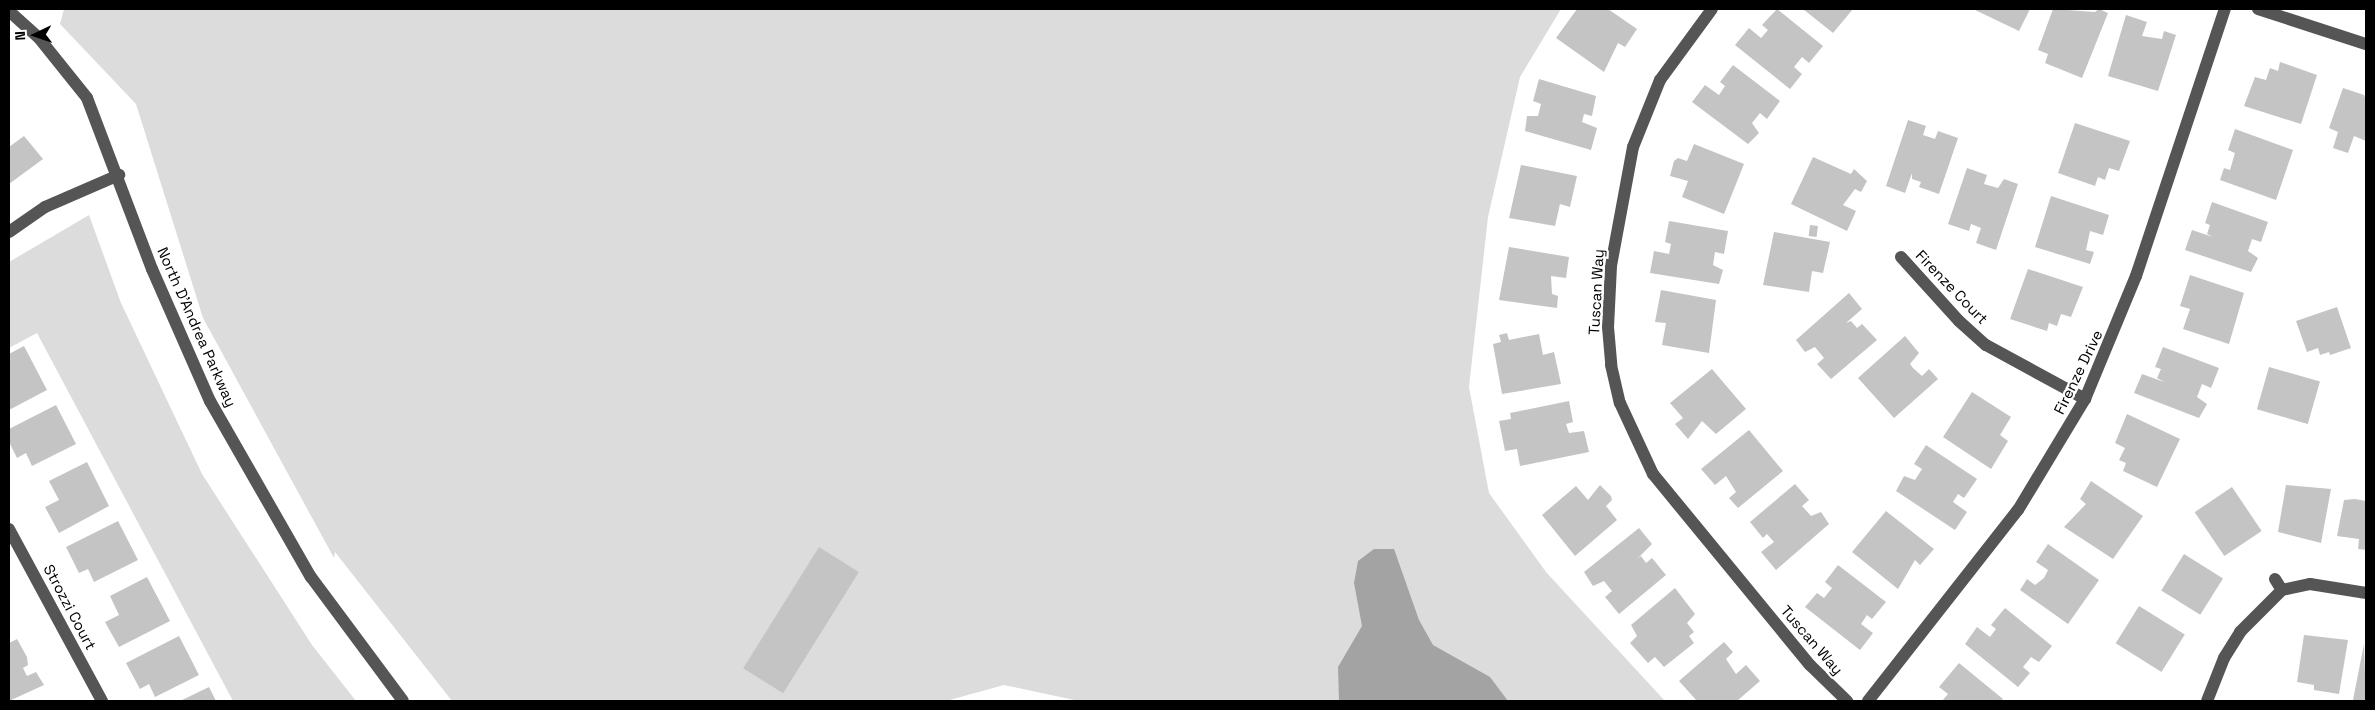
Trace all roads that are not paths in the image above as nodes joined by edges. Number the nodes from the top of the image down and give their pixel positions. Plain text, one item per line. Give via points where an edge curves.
1 (1712, 9) edge
2 (2225, 9) edge
3 (2258, 9) edge
4 (9, 11) edge
5 (2366, 44) edge
6 (119, 175) junction
7 (9, 232) edge
8 (1900, 256) dead end
9 (2084, 399) junction
10 (9, 529) edge
11 (2274, 579) dead end
12 (2282, 590) junction
13 (2366, 593) edge
14 (102, 701) edge
15 (403, 701) edge
16 (1847, 701) edge
17 (1868, 701) edge
18 (2207, 701) edge

1 - 16 street, Tuscan Way via 1660,80 1633,146 1611,266 1608,326 1611,365 1620,404 1653,474 1810,666
2 - 9 street, Firenze Drive via 2136,276
3 - 5 street
4 - 6 street, North D'Andrea Parkway via 39,38 87,98
6 - 7 street via 45,207
6 - 15 street, North D'Andrea Parkway via 152,269 210,401 311,577
8 - 9 street, Firenze Court via 1958,321 1986,345
9 - 17 street, Firenze Drive via 2018,510
10 - 14 street, Strozzi Court
11 - 12 street
12 - 13 street via 2310,584
12 - 18 street via 2240,632 2224,658

